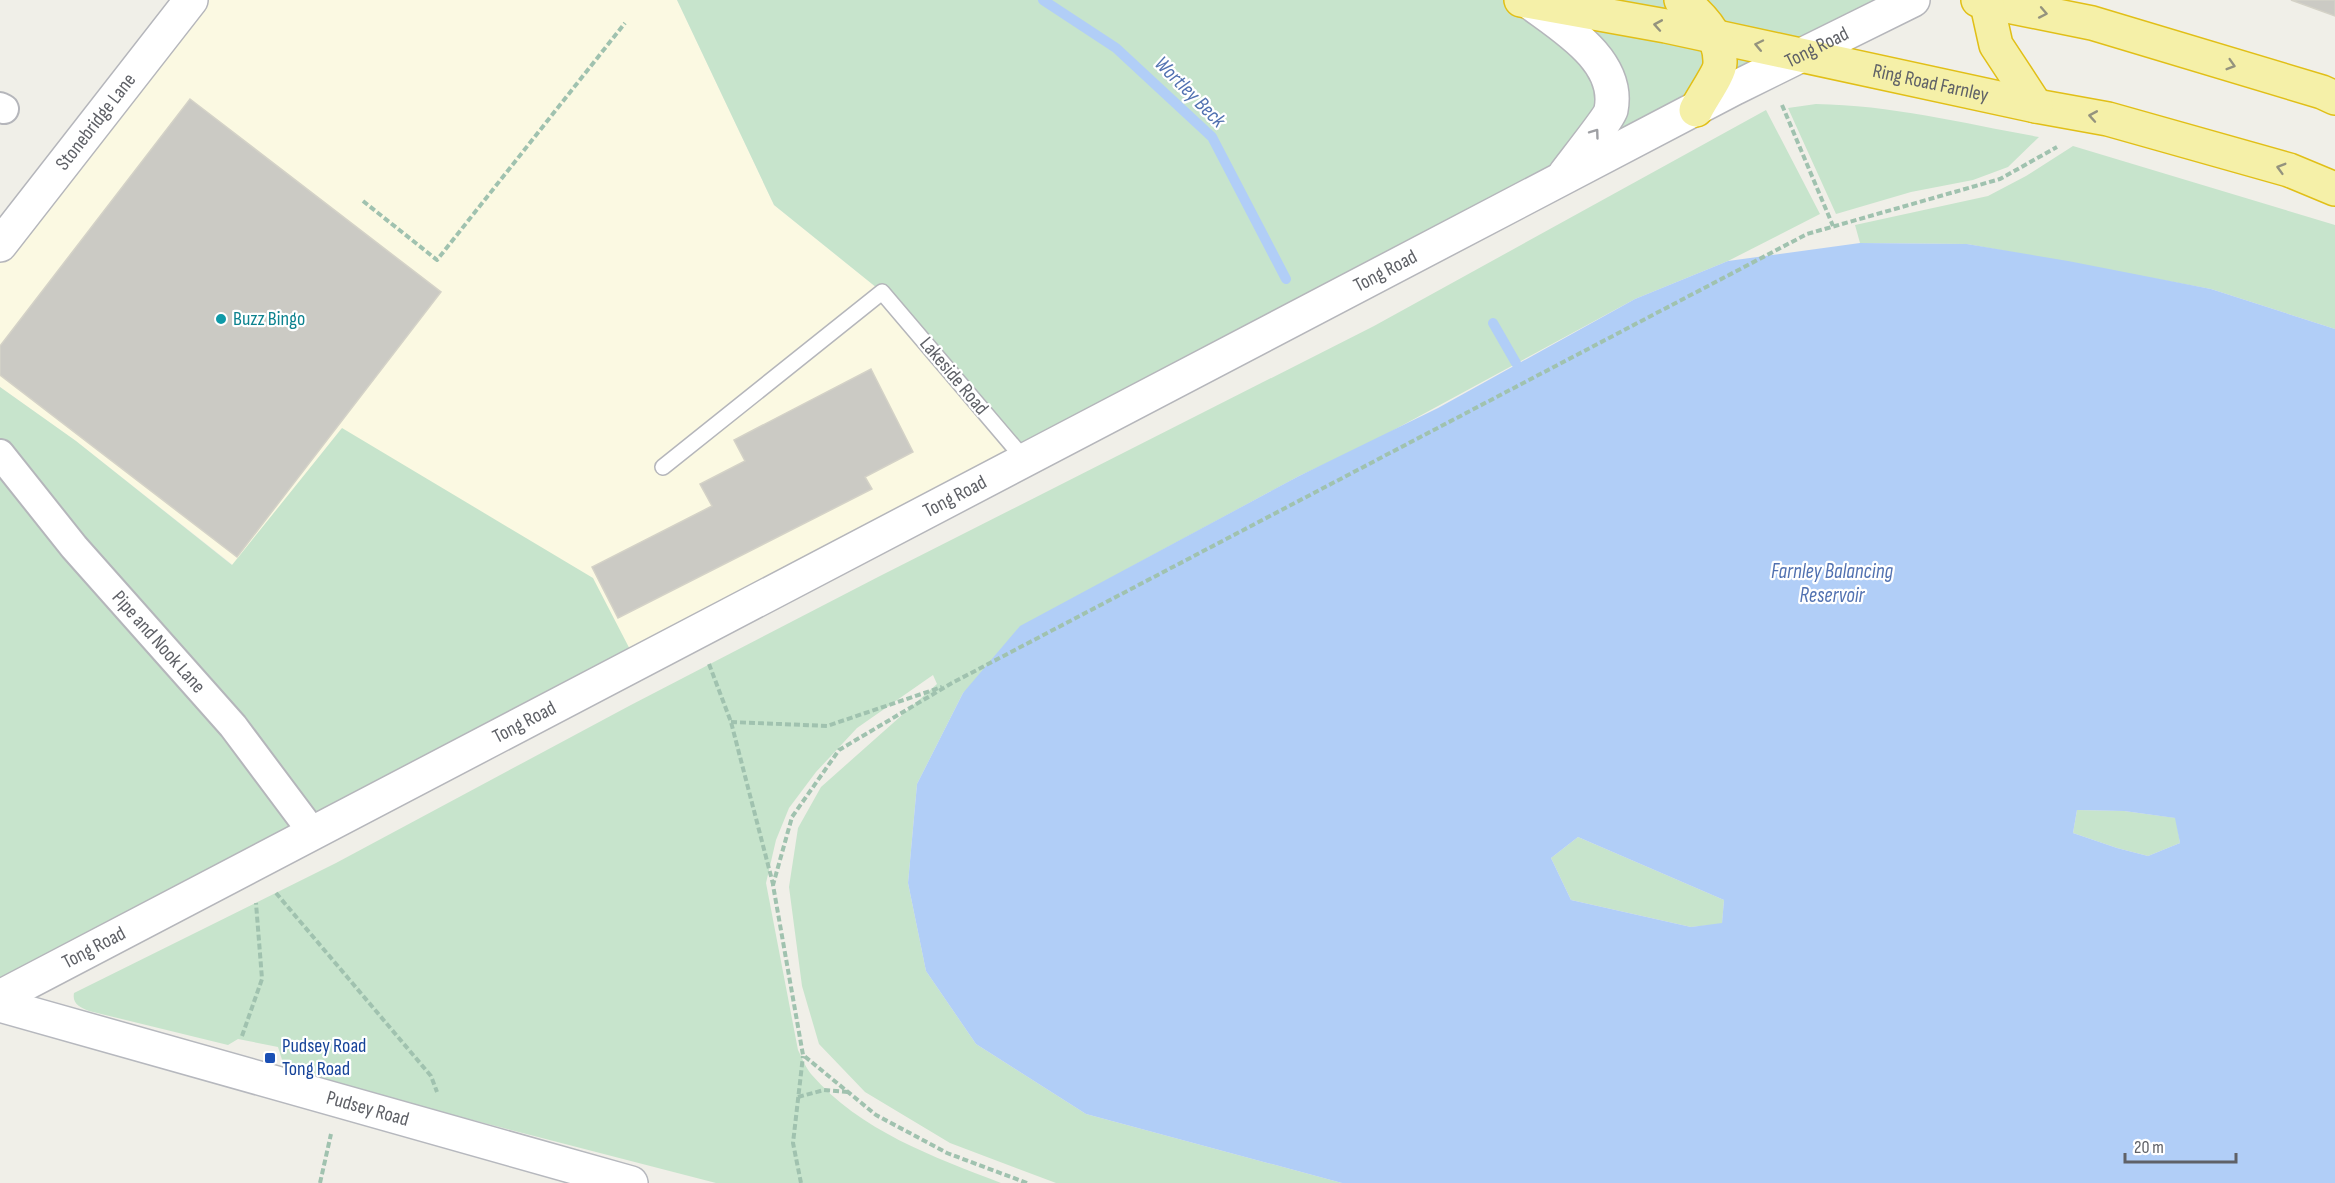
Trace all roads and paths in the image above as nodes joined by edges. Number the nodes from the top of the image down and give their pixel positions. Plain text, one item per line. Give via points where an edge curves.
1 (190, 0) edge
2 (1682, 0) edge
3 (1913, 0) edge
4 (1525, 1) edge
5 (1983, 1) edge
6 (2085, 11) edge
7 (625, 23) dead end
8 (1715, 36) junction
9 (1803, 54) junction
10 (2335, 98) edge
11 (2036, 106) junction
12 (1696, 110) junction
13 (2058, 146) dead end
14 (1560, 180) junction
15 (2335, 189) edge
16 (363, 201) dead end
17 (1833, 226) junction
18 (0, 245) edge
19 (0, 454) edge
20 (1025, 460) junction
21 (663, 467) dead end
22 (697, 632) junction
23 (952, 683) junction
24 (731, 722) junction
25 (313, 832) junction
26 (252, 864) junction
27 (773, 885) junction
28 (0, 996) edge
29 (0, 1005) edge
30 (803, 1055) junction
31 (230, 1071) junction
32 (848, 1092) junction
33 (798, 1097) junction
34 (339, 1101) junction
35 (451, 1131) junction
36 (320, 1183) edge
37 (631, 1183) edge
38 (801, 1183) edge
39 (1027, 1183) edge

1 - 18 street, Stonebridge Lane
2 - 8 highway via 1698,13
3 - 9 street, Tong Road
8 -> 4 highway, Ring Road Farnley
14 -> 4 street via 1611,111 1610,81 1587,46
5 -> 6 highway
5 - 11 highway via 1996,45
6 -> 10 highway
7 - 16 path via 437,260
9 -> 8 highway, Ring Road Farnley
8 - 12 highway via 1720,64
9 - 11 highway, Ring Road Farnley
9 - 12 street, Tong Road
9 - 17 path via 1781,104
15 -> 11 highway, Ring Road Farnley via 2289,170 2108,119
12 - 14 street, Tong Road
13 - 17 path via 2000,179
14 - 20 street, Tong Road
17 - 23 path via 1807,234
19 - 25 street, Pipe and Nook Lane via 74,547 233,726
20 - 21 lane, Lakeside Road via 882,292
20 - 22 street, Tong Road
22 - 24 path
22 - 25 street, Tong Road
23 - 24 path via 827,726
23 - 27 path via 839,750 792,817
24 - 27 path
25 - 26 street, Tong Road
26 - 28 street, Tong Road
26 - 31 path via 262,979
26 - 35 path via 430,1076
27 - 30 path
29 - 31 street, Pudsey Road
30 - 32 path
30 - 33 path
31 - 34 street, Pudsey Road
32 - 33 path via 824,1090
32 - 39 path via 876,1115 947,1153
33 - 38 path via 793,1143
34 - 35 street, Pudsey Road
34 - 36 path
35 - 37 street, Pudsey Road

